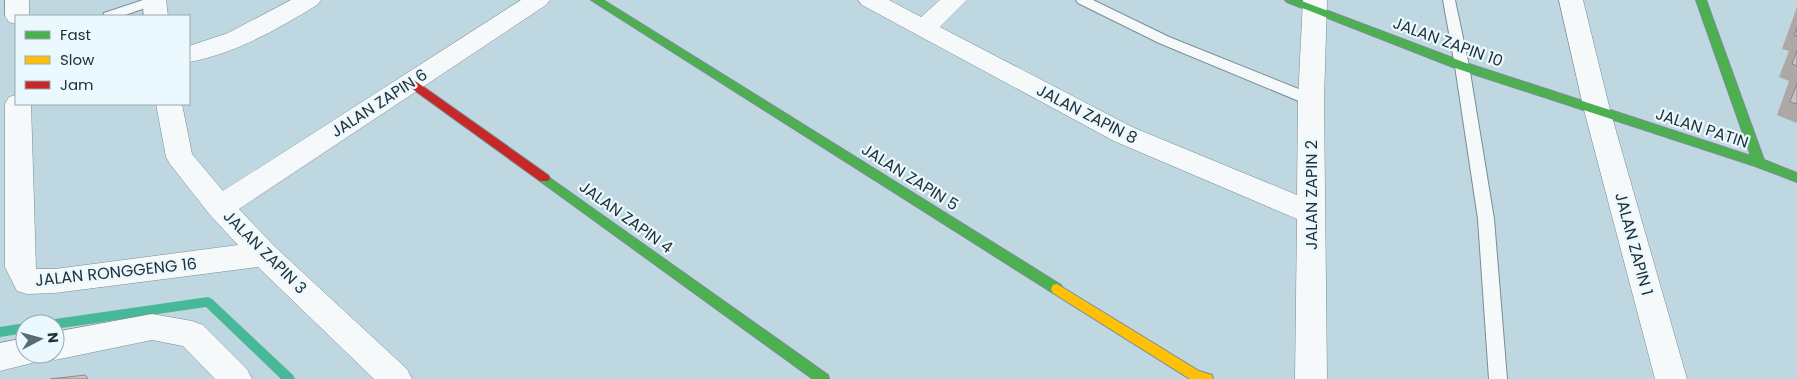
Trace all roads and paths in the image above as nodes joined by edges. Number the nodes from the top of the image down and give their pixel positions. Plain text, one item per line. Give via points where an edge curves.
1 (17, 0) edge
2 (155, 0) edge
3 (309, 0) edge
4 (538, 0) edge
5 (596, 0) edge
6 (870, 0) edge
7 (955, 0) edge
8 (1082, 0) edge
9 (1290, 0) edge
10 (1449, 0) edge
11 (1571, 0) edge
12 (1701, 0) edge
13 (1315, 5) edge
14 (17, 15) edge
15 (113, 15) edge
16 (156, 15) edge
17 (923, 28) junction
18 (190, 54) edge
19 (1462, 66) junction
20 (411, 82) junction
21 (1311, 100) junction
22 (18, 105) edge
23 (169, 105) edge
24 (1597, 110) junction
25 (1759, 163) junction
26 (1797, 178) edge
27 (220, 207) junction
28 (1311, 213) junction
29 (264, 254) junction
30 (65, 344) edge
31 (15, 354) edge
32 (0, 356) edge
33 (236, 379) edge
34 (396, 379) edge
35 (823, 379) edge
36 (1207, 379) edge
37 (1311, 379) edge
38 (1498, 379) edge
39 (1671, 379) edge

1 - 14 street
2 - 15 lane
2 - 16 street
3 - 18 street via 240,40
4 - 20 street, JALAN ZAPIN 6
5 - 36 street, JALAN ZAPIN 5 via 1194,375
6 - 17 street, JALAN ZAPIN 8
7 - 17 street
8 - 21 lane via 1164,40
9 - 13 street, JALAN ZAPIN 10
10 - 19 lane
11 - 24 street, JALAN ZAPIN 1
12 - 25 street
13 - 19 street, JALAN ZAPIN 10
13 - 21 street, JALAN ZAPIN 2
17 - 28 street, JALAN ZAPIN 8 via 1123,134
19 - 24 street, JALAN ZAPIN 10
19 - 38 lane via 1486,219
20 - 27 street, JALAN ZAPIN 6
20 - 35 street, JALAN ZAPIN 4
21 - 28 street, JALAN ZAPIN 2
22 - 29 street, JALAN RONGGENG 16 via 20,267 27,282 55,282
23 - 27 street, JALAN ZAPIN 3 via 179,157
24 - 25 street, JALAN PATIN
24 - 39 street, JALAN ZAPIN 1
25 - 26 street, JALAN PATIN
27 - 29 street, JALAN ZAPIN 3
28 - 37 street, JALAN ZAPIN 2
29 - 34 street, JALAN ZAPIN 3
30 - 33 street via 152,327 184,332 192,334
31 - 32 street

